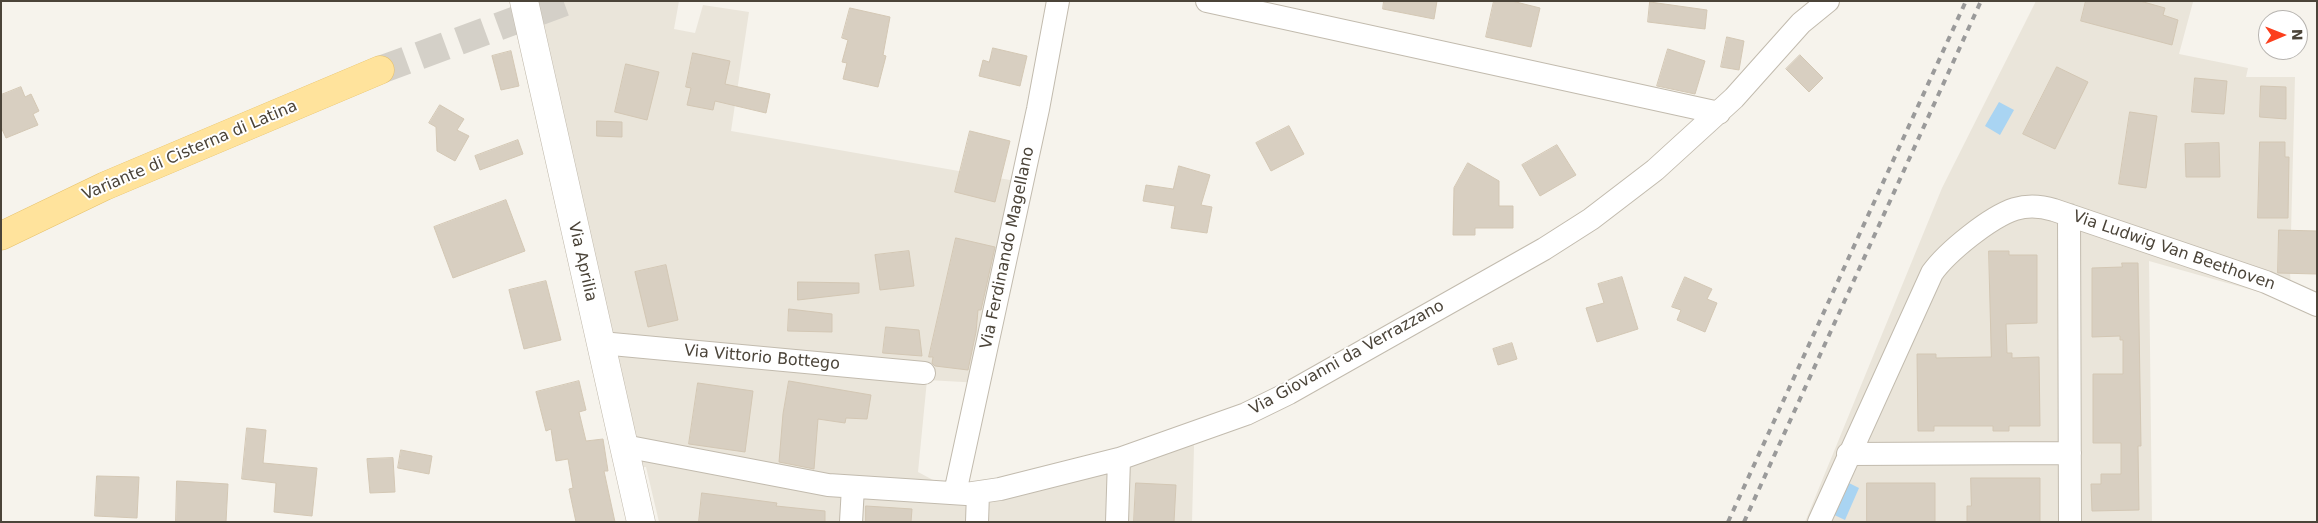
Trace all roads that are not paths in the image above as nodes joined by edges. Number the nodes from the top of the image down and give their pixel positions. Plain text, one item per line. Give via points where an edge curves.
1 (524, 1) edge
2 (1058, 1) edge
3 (1206, 1) edge
4 (1828, 1) edge
5 (380, 70) tunnel mouth
6 (1719, 113) junction
7 (2069, 215) junction
8 (1, 236) edge
9 (2317, 305) edge
10 (601, 343) junction
11 (924, 373) dead end
12 (624, 446) junction
13 (2070, 453) junction
14 (1848, 454) junction
15 (1119, 459) junction
16 (853, 488) junction
17 (955, 493) junction
18 (978, 493) junction
19 (641, 522) edge
20 (851, 522) edge
21 (977, 522) edge
22 (1117, 522) edge
23 (1818, 522) edge
24 (2070, 522) edge

1 - 10 street, Via Aprilia
2 - 17 street, Via Ferdinando Magellano via 1038,109
3 - 6 street
4 - 6 street, Via Giovanni da Verrazzano via 1801,23
5 - 8 main road, Variante di Cisterna di Latina via 105,186
6 - 15 street, Via Giovanni da Verrazzano via 1629,190 1579,228 1544,249 1266,405
7 - 9 street, Via Ludwig Van Beethoven via 2266,282
7 - 13 street
7 - 14 street, Via Ludwig Van Beethoven via 2043,207 2014,209 1957,245 1937,265
10 - 11 street, Via Vittorio Bottego
10 - 12 street, Via Aprilia
12 - 16 street, Via Giovanni da Verrazzano via 806,482
12 - 19 street, Via Aprilia
13 - 14 street
13 - 24 street
14 - 23 street
15 - 18 street, Via Giovanni da Verrazzano
15 - 22 street
16 - 17 street, Via Giovanni da Verrazzano
16 - 20 street
17 - 18 street, Via Giovanni da Verrazzano
18 - 21 street

